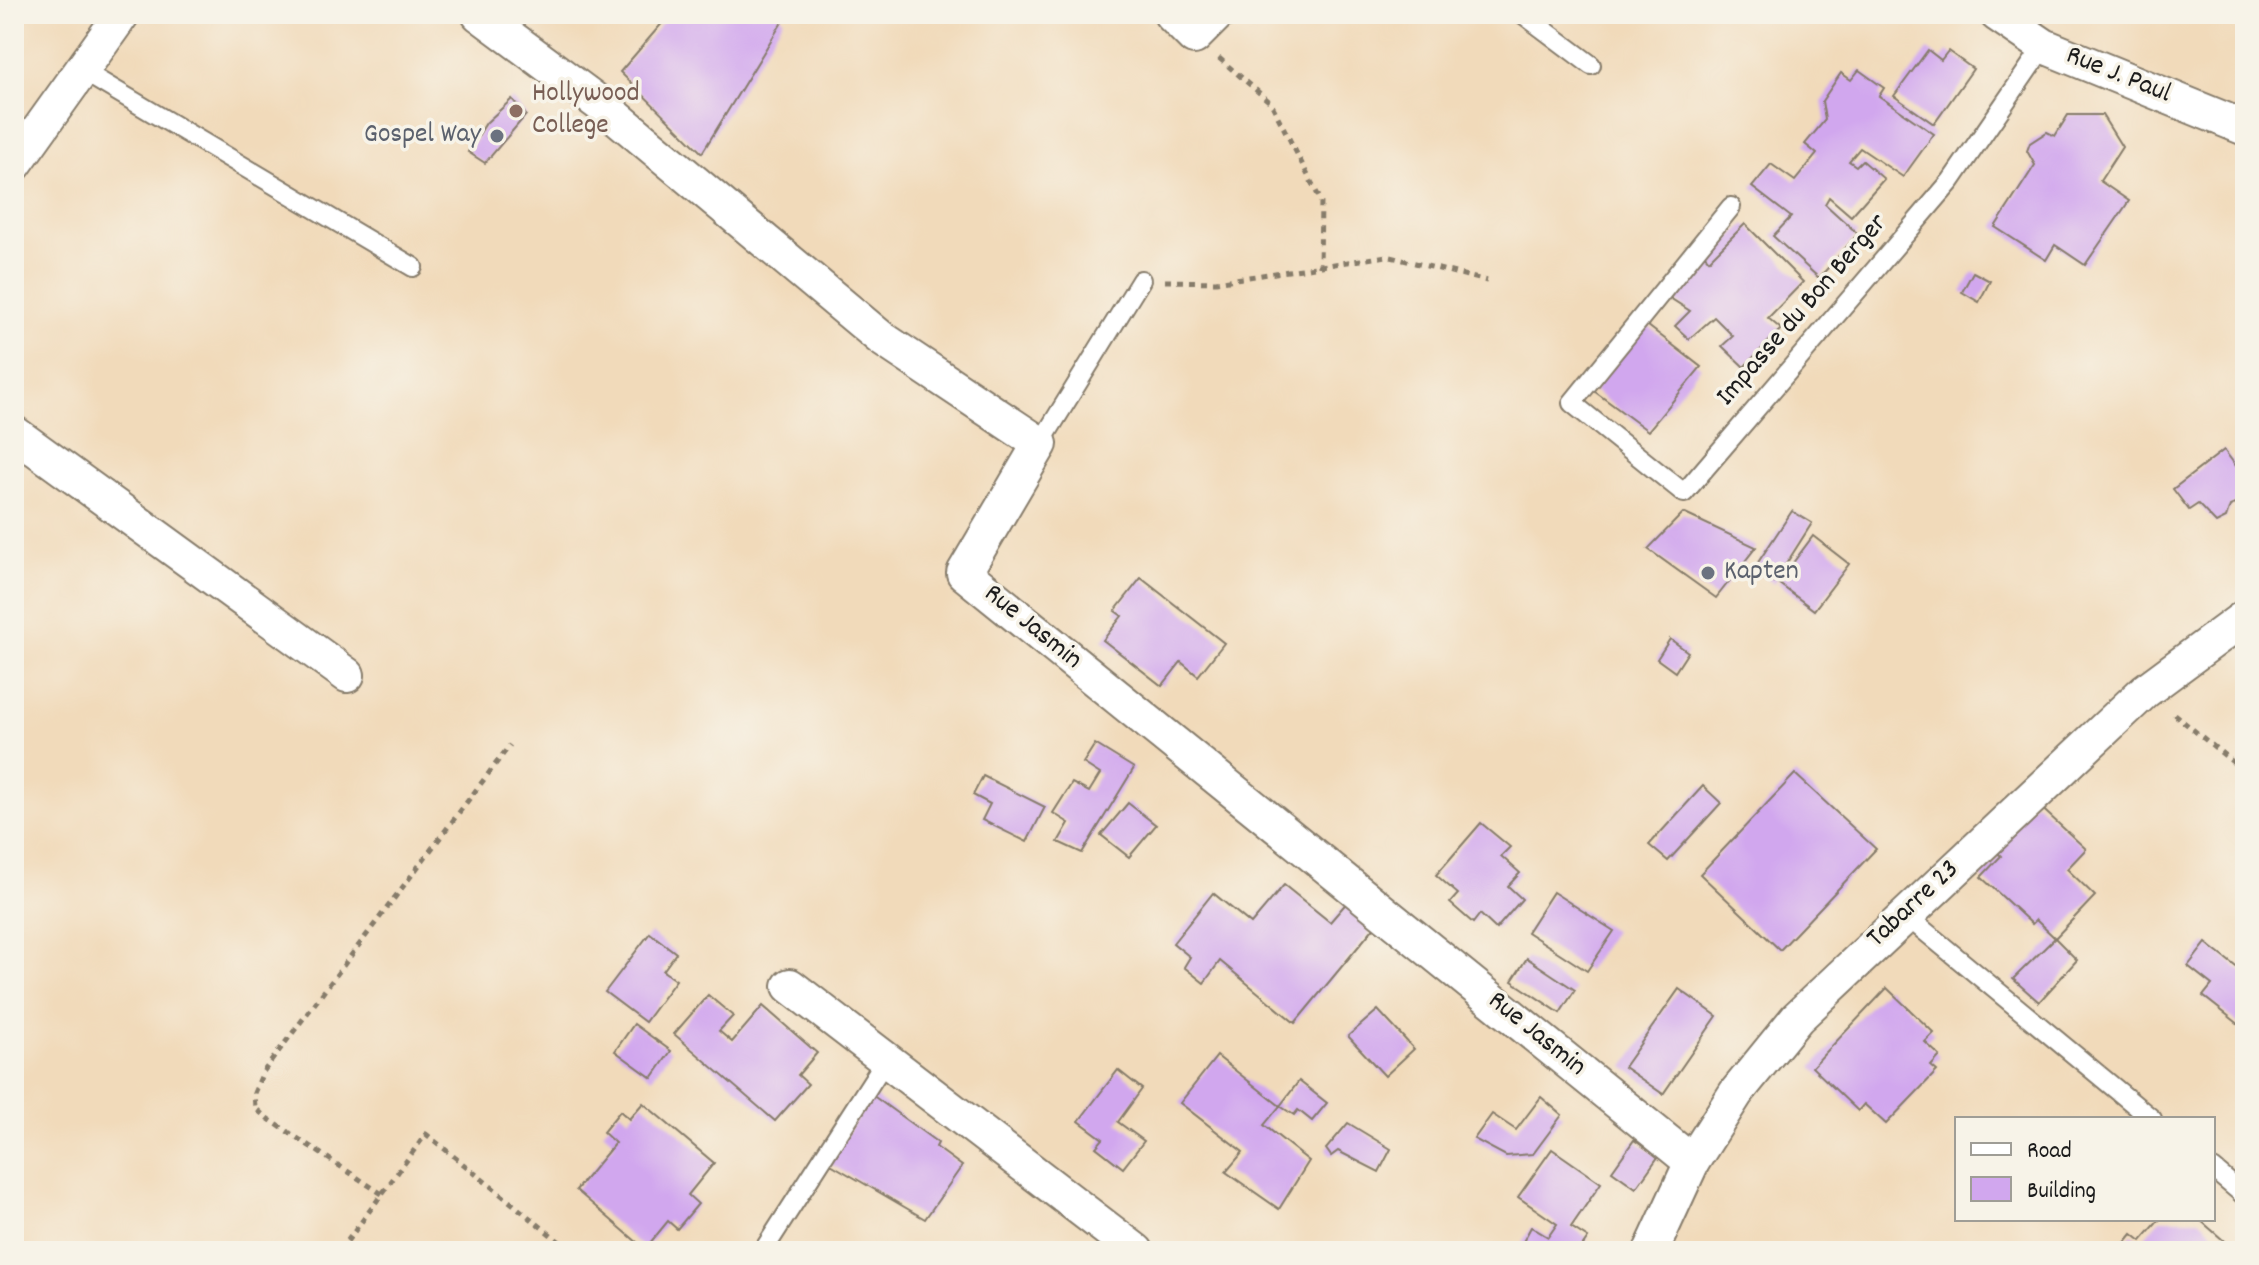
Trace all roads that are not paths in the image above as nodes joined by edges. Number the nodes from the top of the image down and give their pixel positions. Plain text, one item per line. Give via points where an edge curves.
1 (122, 14) edge
2 (479, 14) edge
3 (1523, 14) edge
4 (1997, 14) edge
5 (2044, 46) junction
6 (1591, 65) dead end
7 (81, 70) junction
8 (2245, 128) edge
9 (14, 165) edge
10 (1731, 207) dead end
11 (413, 267) dead end
12 (1141, 280) road end
13 (14, 433) edge
14 (1040, 444) junction
15 (2245, 617) edge
16 (347, 675) dead end
17 (1904, 914) junction
18 (790, 986) dead end
19 (885, 1061) junction
20 (2150, 1117) edge
21 (1692, 1162) junction
22 (2215, 1171) edge
23 (2245, 1196) edge
24 (763, 1251) edge
25 (1136, 1251) edge
26 (1651, 1251) edge

1 - 7 street
2 - 14 street via 608,110 881,338
3 - 6 lane
4 - 5 street, Rue J. Paul
5 - 8 street, Rue J. Paul
5 - 10 lane, Impasse du Bon Berger via 1951,181 1684,493 1572,403
7 - 9 street
7 - 11 lane
12 - 14 lane
13 - 16 street
14 - 21 street, Rue Jasmin via 964,573
15 - 17 street, Tabarre 23 via 2145,691
17 - 20 lane
17 - 21 street, Tabarre 23 via 1797,1018 1736,1093
18 - 19 street
19 - 24 lane
19 - 25 street
21 - 26 street, Tabarre 23
22 - 23 lane

